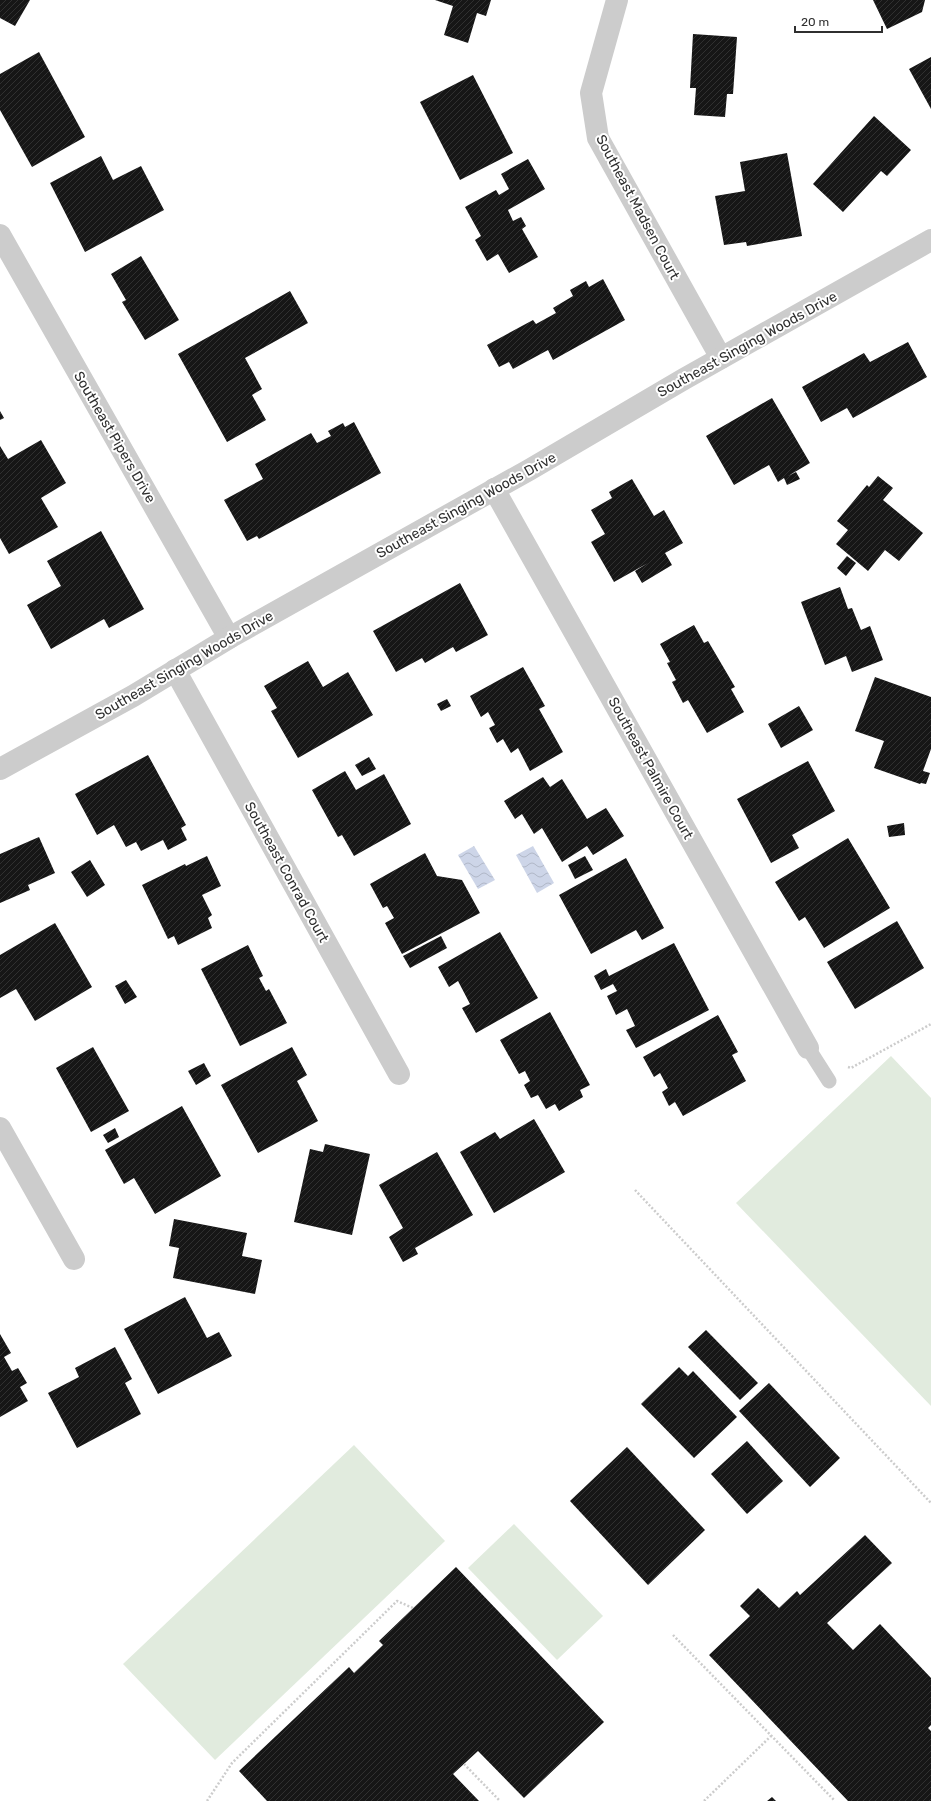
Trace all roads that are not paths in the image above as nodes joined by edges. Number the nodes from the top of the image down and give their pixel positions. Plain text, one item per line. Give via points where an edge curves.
1 (617, 0) edge
2 (0, 235) edge
3 (931, 240) edge
4 (721, 358) junction
5 (494, 489) junction
6 (229, 638) junction
7 (175, 670) junction
8 (0, 769) edge
9 (808, 1048) joint
10 (399, 1074) dead end
11 (829, 1081) dead end
12 (0, 1128) edge
13 (74, 1259) dead end

1 - 4 street, Southeast Madsen Court via 591,93 598,138
2 - 6 street, Southeast Pipers Drive
3 - 4 street, Southeast Singing Woods Drive
4 - 5 street, Southeast Singing Woods Drive
5 - 6 street, Southeast Singing Woods Drive
5 - 9 street, Southeast Palmire Court
6 - 7 street, Southeast Singing Woods Drive
7 - 8 street, Southeast Singing Woods Drive
7 - 10 street, Southeast Conrad Court
9 - 11 lane
12 - 13 street

